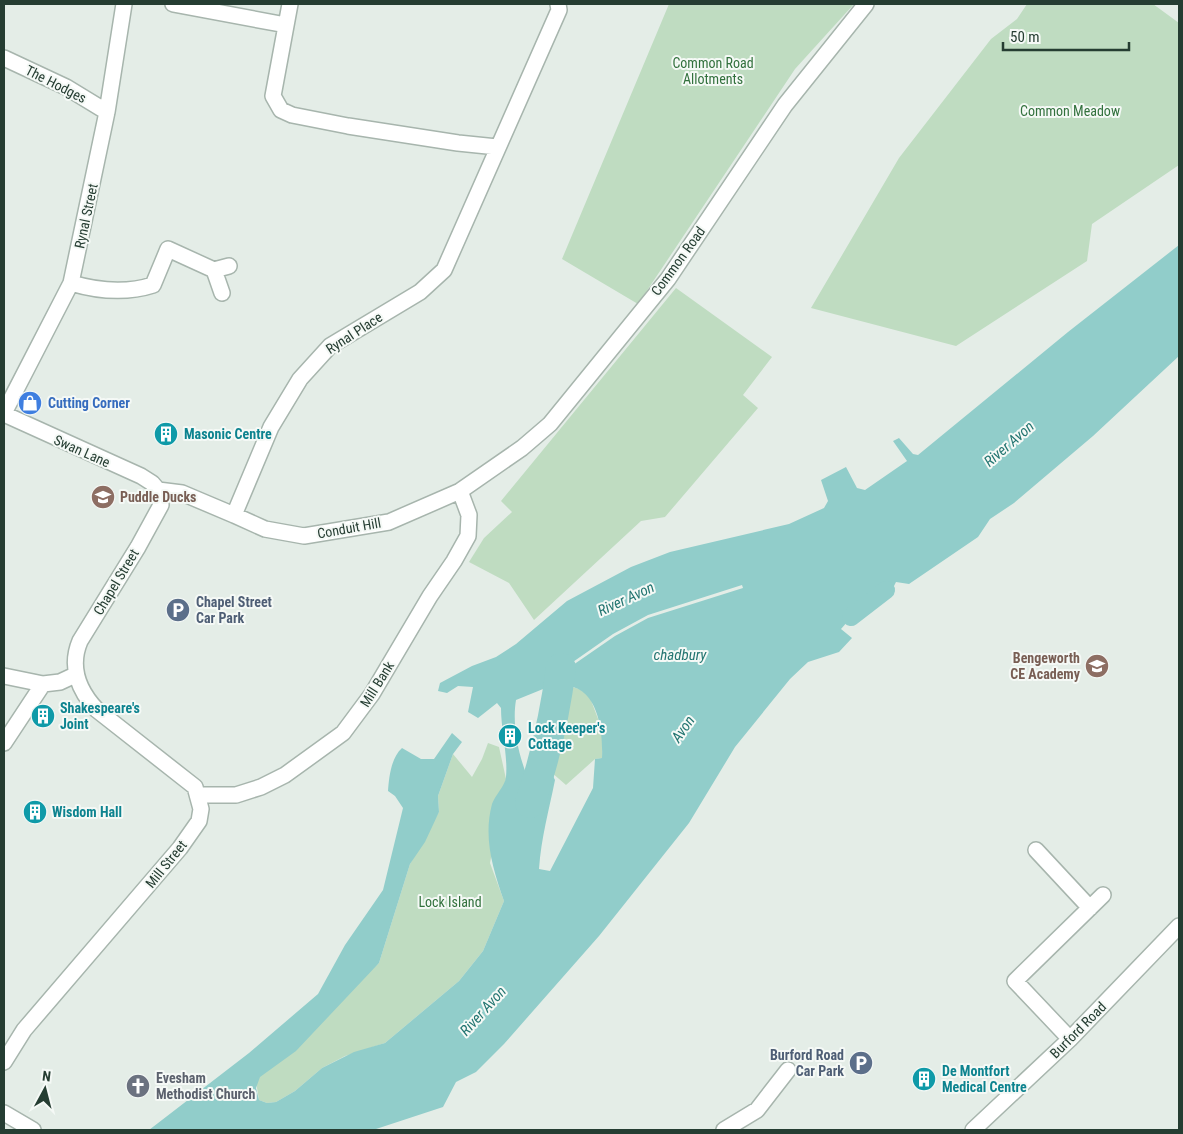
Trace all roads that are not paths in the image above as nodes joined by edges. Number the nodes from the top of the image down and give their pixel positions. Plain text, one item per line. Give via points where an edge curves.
1 (124, 4) edge
2 (173, 4) edge
3 (290, 4) edge
4 (558, 4) edge
5 (866, 4) edge
6 (286, 25) junction
7 (4, 58) edge
8 (107, 112) junction
9 (497, 147) junction
10 (229, 266) dead end
11 (214, 270) junction
12 (71, 283) junction
13 (222, 293) dead end
14 (4, 414) edge
15 (158, 490) junction
16 (460, 491) junction
17 (234, 515) junction
18 (75, 675) junction
19 (4, 676) edge
20 (43, 684) junction
21 (4, 743) edge
22 (199, 795) junction
23 (1036, 850) dead end
24 (1103, 895) dead end
25 (1090, 908) junction
26 (1179, 926) edge
27 (1070, 1039) junction
28 (4, 1062) edge
29 (788, 1070) dead end
30 (4, 1113) edge
31 (27, 1127) edge
32 (724, 1130) edge
33 (973, 1130) edge

1 - 8 street, Rynal Street
2 - 6 street
3 - 6 street
4 - 9 street, Rynal Place via 559,10
5 - 16 street, Common Road via 785,105 668,279 550,424 522,448
6 - 9 street via 273,96 281,110 357,128
7 - 8 street, The Hodges via 66,87
8 - 12 street, Rynal Street
9 - 17 street, Rynal Place via 444,270 420,292 330,346 300,379 271,427
10 - 11 street
11 - 12 street via 168,249 152,285 138,290 105,291
11 - 13 street
12 - 14 street, Rynal Street
14 - 15 street, Swan Lane via 141,476
15 - 17 street via 182,493
15 - 18 street, Chapel Street via 161,506 80,641
16 - 17 street, Conduit Hill via 388,522 304,536 265,529
16 - 22 street, Mill Bank via 469,514 468,536 372,694 343,733 284,775 261,787 236,795
18 - 20 street via 60,682
18 - 22 street via 84,697 97,710 196,788
19 - 20 street
20 - 21 street
22 - 28 street, Mill Street via 199,821 180,848 24,1030
23 - 25 street
24 - 25 street
25 - 27 street via 1015,981
26 - 27 street, Burford Road
27 - 33 street, Burford Road
29 - 32 street via 757,1110
30 - 31 street

